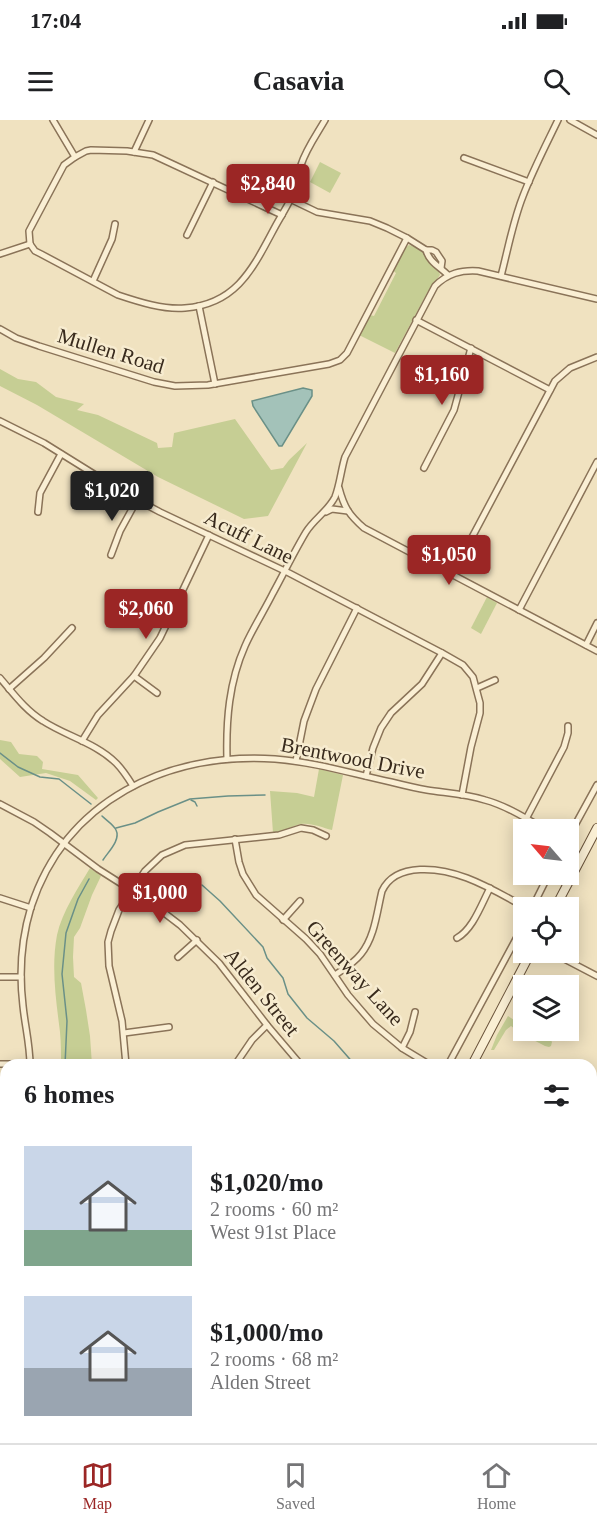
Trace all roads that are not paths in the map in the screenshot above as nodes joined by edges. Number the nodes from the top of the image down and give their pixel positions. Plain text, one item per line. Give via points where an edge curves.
1 (52, 120) edge
2 (149, 120) edge
3 (324, 120) edge
4 (558, 120) edge
5 (570, 120) edge
6 (597, 135) edge
7 (134, 152) junction
8 (75, 157) junction
9 (464, 158) dead end
10 (213, 182) junction
11 (529, 182) junction
12 (290, 199) junction
13 (282, 214) junction
14 (114, 224) dead end
15 (187, 235) dead end
16 (407, 238) junction
17 (30, 244) junction
18 (426, 250) junction
19 (1, 252) edge
20 (441, 268) junction
21 (448, 275) junction
22 (501, 276) junction
23 (93, 281) junction
24 (597, 299) edge
25 (198, 306) junction
26 (416, 320) junction
27 (0, 329) edge
28 (471, 348) junction
29 (597, 357) edge
30 (215, 384) junction
31 (550, 390) junction
32 (0, 421) edge
33 (61, 453) junction
34 (597, 462) edge
35 (423, 468) dead end
36 (339, 488) junction
37 (137, 500) junction
38 (348, 511) junction
39 (38, 512) dead end
40 (324, 513) junction
41 (209, 535) junction
42 (111, 555) dead end
43 (284, 571) junction
44 (452, 575) junction
45 (357, 608) junction
46 (519, 610) junction
47 (597, 624) edge
48 (72, 628) dead end
49 (586, 645) junction
50 (597, 651) edge
51 (442, 653) junction
52 (134, 676) junction
53 (0, 678) edge
54 (495, 680) dead end
55 (477, 688) junction
56 (9, 689) junction
57 (157, 693) dead end
58 (568, 726) dead end
59 (82, 741) junction
60 (227, 759) junction
61 (296, 761) junction
62 (366, 776) junction
63 (597, 784) edge
64 (133, 786) junction
65 (462, 795) junction
66 (0, 804) edge
67 (526, 819) joint
68 (578, 819) edge
69 (597, 828) edge
70 (326, 836) dead end
71 (236, 839) junction
72 (64, 844) junction
73 (490, 888) junction
74 (132, 890) junction
75 (561, 897) edge
76 (0, 898) edge
77 (300, 901) dead end
78 (513, 901) edge
79 (31, 908) junction
80 (283, 920) junction
81 (457, 938) dead end
82 (196, 940) junction
83 (513, 944) edge
84 (178, 957) dead end
85 (525, 963) edge
86 (572, 963) edge
87 (335, 975) junction
88 (597, 976) edge
89 (0, 977) edge
90 (21, 977) junction
91 (415, 1012) dead end
92 (267, 1024) junction
93 (169, 1027) dead end
94 (124, 1033) junction
95 (402, 1048) junction
96 (30, 1059) edge
97 (126, 1059) edge
98 (238, 1059) edge
99 (296, 1059) edge
100 (420, 1059) edge
101 (451, 1059) edge
102 (475, 1059) edge

1 - 8 street
2 - 7 street
3 - 12 street via 301,165
4 - 11 street
5 - 6 street
7 - 8 street via 91,150
7 - 10 street via 153,155
8 - 17 street via 64,165 37,215 29,231
9 - 11 street
10 - 13 street
10 - 15 street
11 - 22 street
12 - 13 street
12 - 16 street via 317,212 369,221
13 - 25 street via 240,284 225,296
14 - 23 street via 109,247
16 - 18 street
16 - 30 street, Mullen Road via 340,360
17 - 19 street
17 - 23 street via 40,254
18 - 20 street via 427,256
18 - 20 street via 436,252 442,261
20 - 21 street
21 - 22 street via 464,270
21 - 26 street via 435,286
22 - 24 street
23 - 25 street via 118,295 151,304
25 - 30 street
26 - 28 street
26 - 36 street via 345,457
27 - 30 street, Mullen Road via 39,346 163,385
28 - 31 street
28 - 35 street via 454,410
29 - 31 street via 570,368
31 - 44 street
32 - 33 street, Acuff Lane
33 - 37 street, Acuff Lane
33 - 39 street via 40,493
34 - 46 street
36 - 38 street
36 - 40 street
37 - 41 street, Acuff Lane
37 - 42 street
38 - 40 street via 332,509
38 - 44 street via 364,528
40 - 43 street via 306,531
41 - 43 street, Acuff Lane
41 - 52 street via 169,622
43 - 45 street, Acuff Lane
43 - 60 street via 235,675 227,715
44 - 46 street
45 - 51 street, Acuff Lane
45 - 61 street via 316,688
46 - 49 street
47 - 49 street
48 - 56 street
49 - 50 street
51 - 55 street, Acuff Lane via 463,665
51 - 62 street via 422,684 381,728
52 - 57 street
52 - 59 street via 98,715
53 - 56 street
54 - 55 street
55 - 65 street via 480,713
56 - 59 street via 42,721
58 - 67 street via 564,747
59 - 64 street via 111,759
60 - 61 street, Brentwood Drive
60 - 64 street, Brentwood Drive via 176,768
61 - 62 street, Brentwood Drive
62 - 65 street, Brentwood Drive
63 - 68 street
64 - 72 street, Brentwood Drive via 102,805
65 - 67 street, Brentwood Drive via 487,800
66 - 72 street, Alden Street
69 - 75 main road
70 - 71 street via 301,828 279,836
71 - 74 street via 199,842 172,850 154,860
71 - 80 street, Greenway Lane via 246,881
72 - 74 street, Alden Street
72 - 79 street, Brentwood Drive via 44,876
73 - 78 street
73 - 81 street via 472,923
73 - 87 street via 465,877 435,871 408,871 392,877 382,891 367,945 353,963
74 - 82 street, Alden Street
74 - 94 street via 115,918 108,942 109,966
76 - 79 street
77 - 80 street, Greenway Lane
79 - 90 street, Brentwood Drive
80 - 87 street, Greenway Lane via 306,939
82 - 84 street, Alden Street
82 - 92 street, Alden Street
83 - 101 street
85 - 102 main road
86 - 88 street
87 - 95 street, Greenway Lane via 358,1008
89 - 90 street
90 - 96 street, Brentwood Drive
91 - 95 street, Greenway Lane
92 - 98 street
92 - 99 street, Alden Street
93 - 94 street
94 - 97 street
95 - 100 street, Greenway Lane

